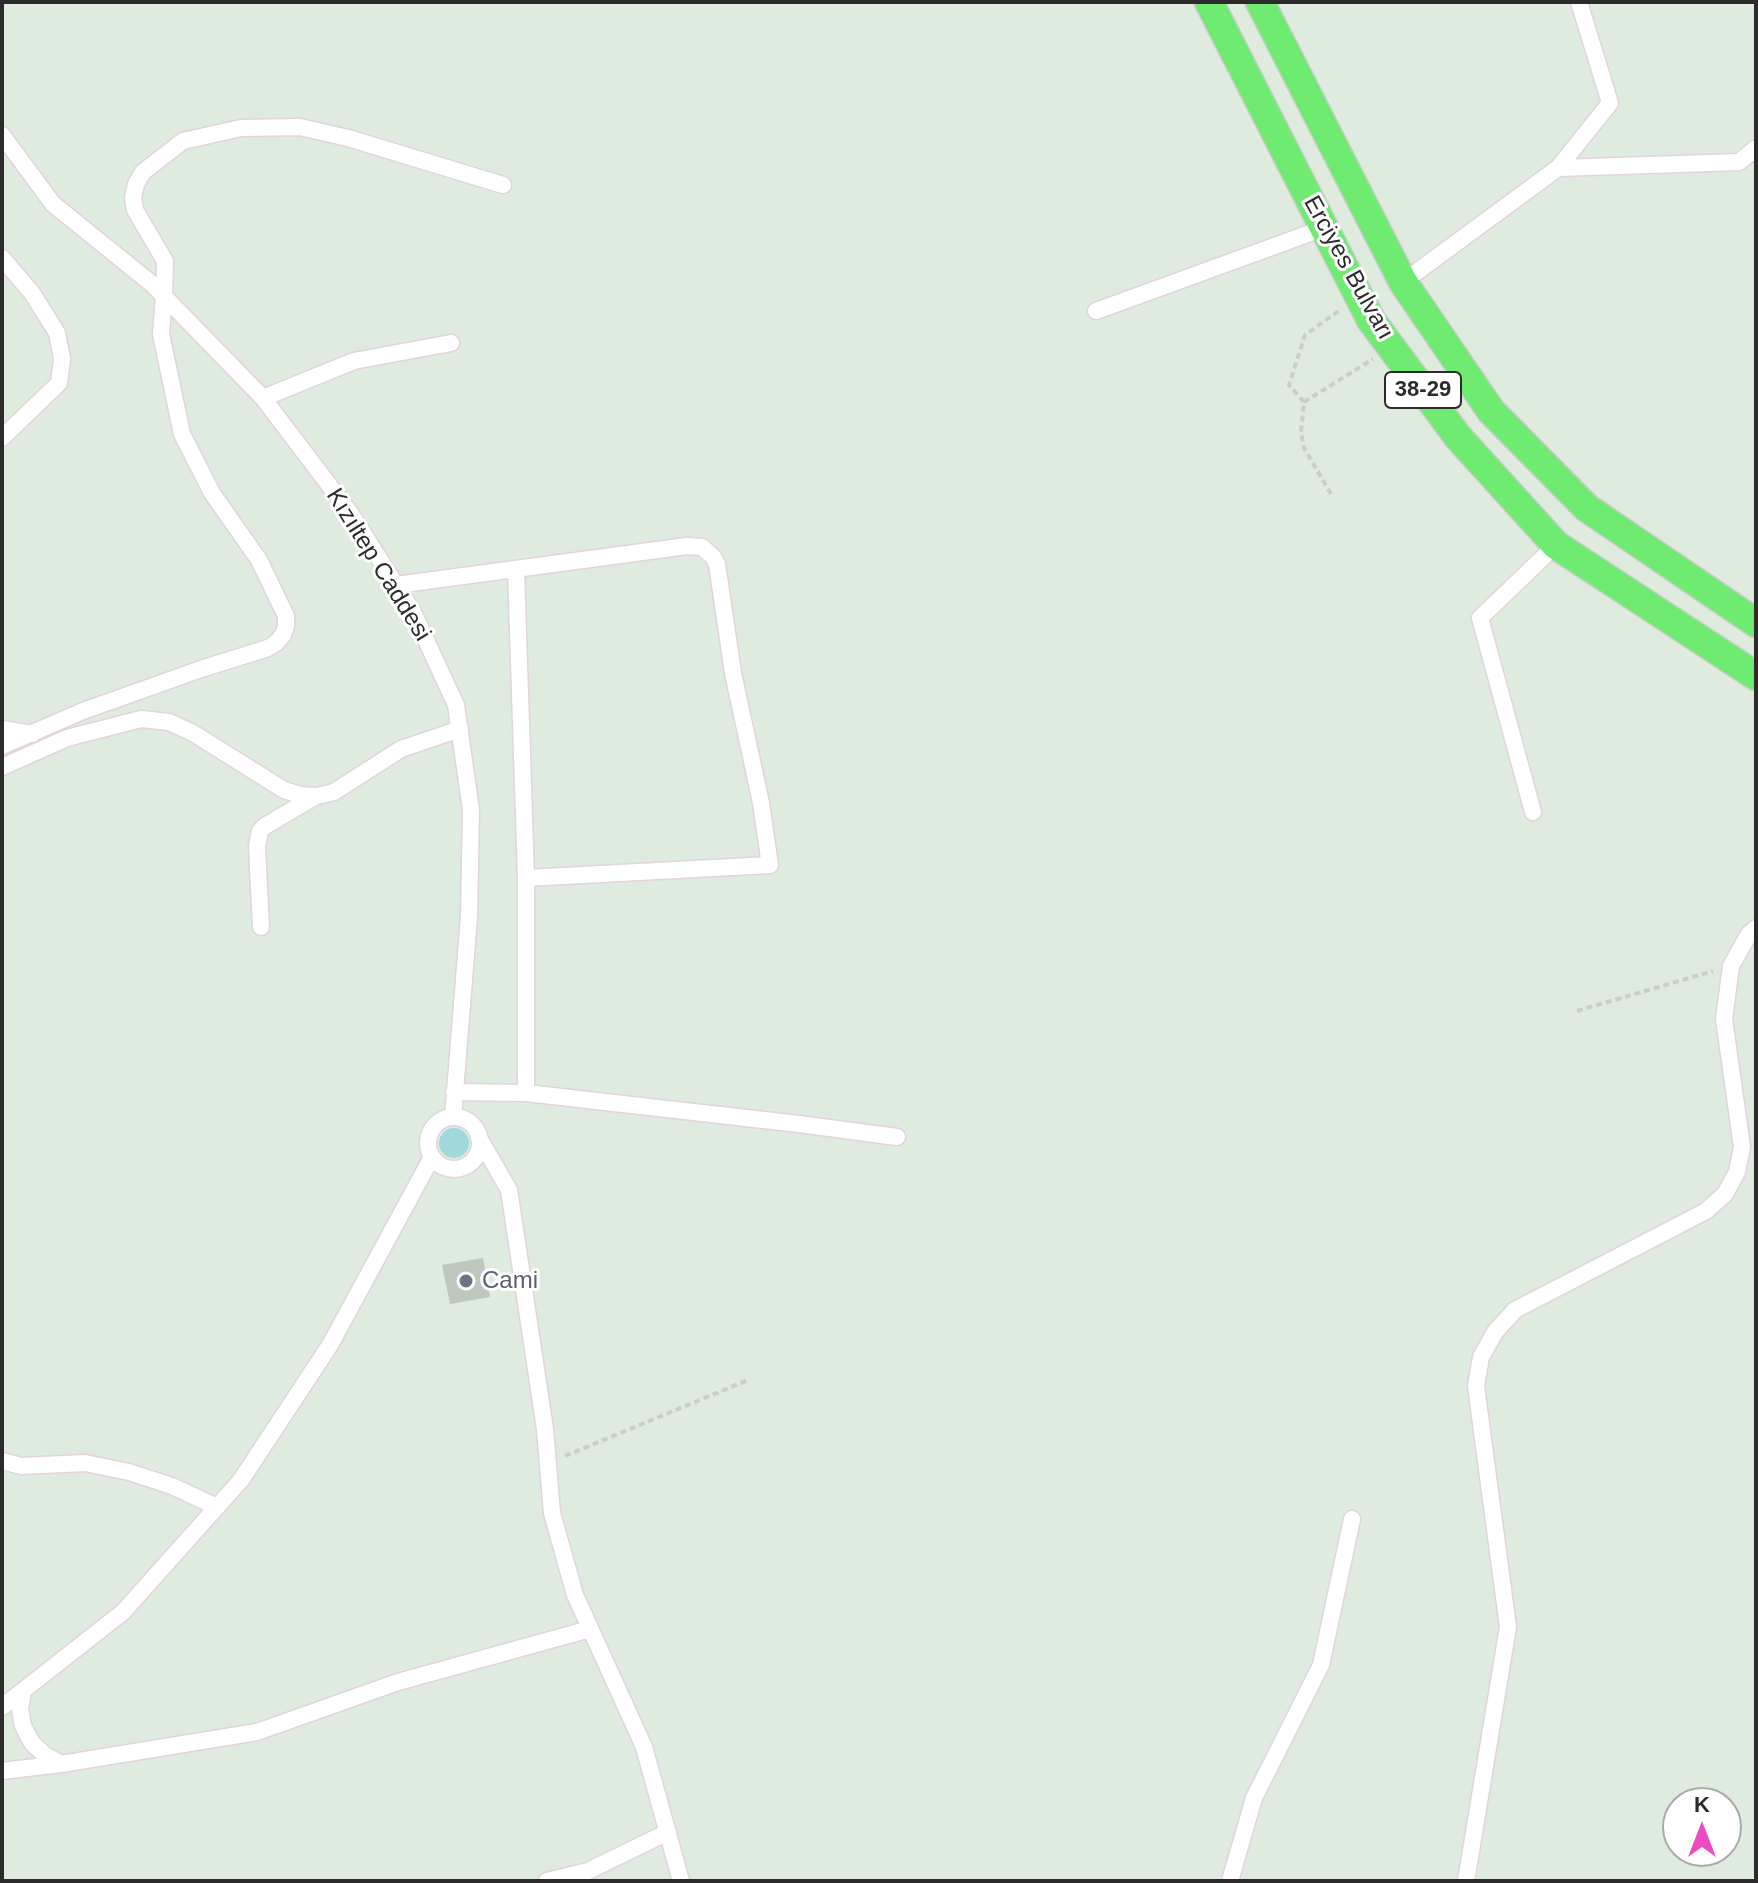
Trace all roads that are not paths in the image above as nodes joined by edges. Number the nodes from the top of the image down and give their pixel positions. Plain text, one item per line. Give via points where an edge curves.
1 (1209, 2) edge
2 (1260, 2) edge
3 (1579, 2) edge
4 (2, 135) edge
5 (1756, 148) edge
6 (1558, 168) junction
7 (503, 185) dead end
8 (1324, 228) junction
9 (2, 258) edge
10 (1403, 282) junction
11 (164, 297) junction
12 (1096, 311) dead end
13 (451, 343) dead end
14 (263, 398) junction
15 (2, 438) edge
16 (1556, 545) junction
17 (516, 569) junction
18 (396, 585) junction
19 (1756, 623) edge
20 (1756, 676) edge
21 (2, 729) edge
22 (460, 729) junction
23 (32, 734) junction
24 (2, 746) edge
25 (2, 767) edge
26 (317, 796) junction
27 (1533, 812) dead end
28 (526, 878) junction
29 (261, 927) dead end
30 (1756, 928) edge
31 (454, 1092) junction
32 (526, 1093) junction
33 (453, 1117) junction
34 (897, 1137) dead end
35 (479, 1138) junction
36 (432, 1157) junction
37 (2, 1461) edge
38 (217, 1507) junction
39 (1352, 1519) dead end
40 (590, 1629) junction
41 (23, 1691) junction
42 (2, 1707) edge
43 (61, 1764) junction
44 (2, 1771) edge
45 (668, 1832) junction
46 (547, 1881) edge
47 (681, 1881) edge
48 (1230, 1881) edge
49 (1466, 1881) edge

1 - 8 highway, Erciyes Bulvarı / 38-29
2 - 10 highway, Erciyes Bulvarı / 38-29
3 - 6 street via 1610,103
4 - 11 street, Kızıltep Caddesi via 53,204
5 - 6 street via 1739,162
6 - 10 street
7 - 11 street via 300,127 241,128 183,141 143,172 133,197 135,210 165,261
8 - 12 street
8 - 16 highway, Erciyes Bulvarı / 38-29 via 1371,320 1458,437
9 - 15 street via 57,333 62,359 59,383
10 - 19 highway, Erciyes Bulvarı / 38-29 via 1491,411 1587,508
11 - 14 street, Kızıltep Caddesi
11 - 23 street via 161,334 182,434 212,493 259,560 286,626 268,648 83,711
13 - 14 street via 354,361
14 - 18 street, Kızıltep Caddesi via 351,514
16 - 20 highway, Erciyes Bulvarı / 38-29
16 - 27 street via 1480,618
17 - 18 street
17 - 28 street
17 - 28 street via 687,546 702,547 713,557 770,865
18 - 22 street, Kızıltep Caddesi via 456,705
21 - 23 street
22 - 26 street via 401,749 334,792
22 - 31 street, Kızıltep Caddesi via 471,810 469,917
23 - 24 street
25 - 26 street via 67,738 141,719 169,722 284,790
26 - 29 street via 265,826 257,838
28 - 32 street
30 - 49 street via 1731,966 1724,1019 1742,1147 1725,1194 1706,1211 1515,1310 1481,1357 1476,1386 1508,1627
31 - 32 street
31 - 33 street, Kızıltep Caddesi
32 - 34 street
33 - 35 street via 470,1123
33 - 36 street via 431,1131
35 - 36 street via 477,1156 463,1167 446,1168
35 - 40 street via 509,1190 545,1429 552,1513
36 - 38 street via 330,1345 241,1480
37 - 38 street via 21,1466 85,1463 129,1472
38 - 41 street via 123,1612
39 - 48 street via 1321,1665 1254,1798
40 - 43 street via 398,1682 257,1732
40 - 45 street via 644,1747
41 - 42 street
41 - 43 street via 23,1726 32,1743
43 - 44 street
45 - 46 street via 588,1871
45 - 47 street

